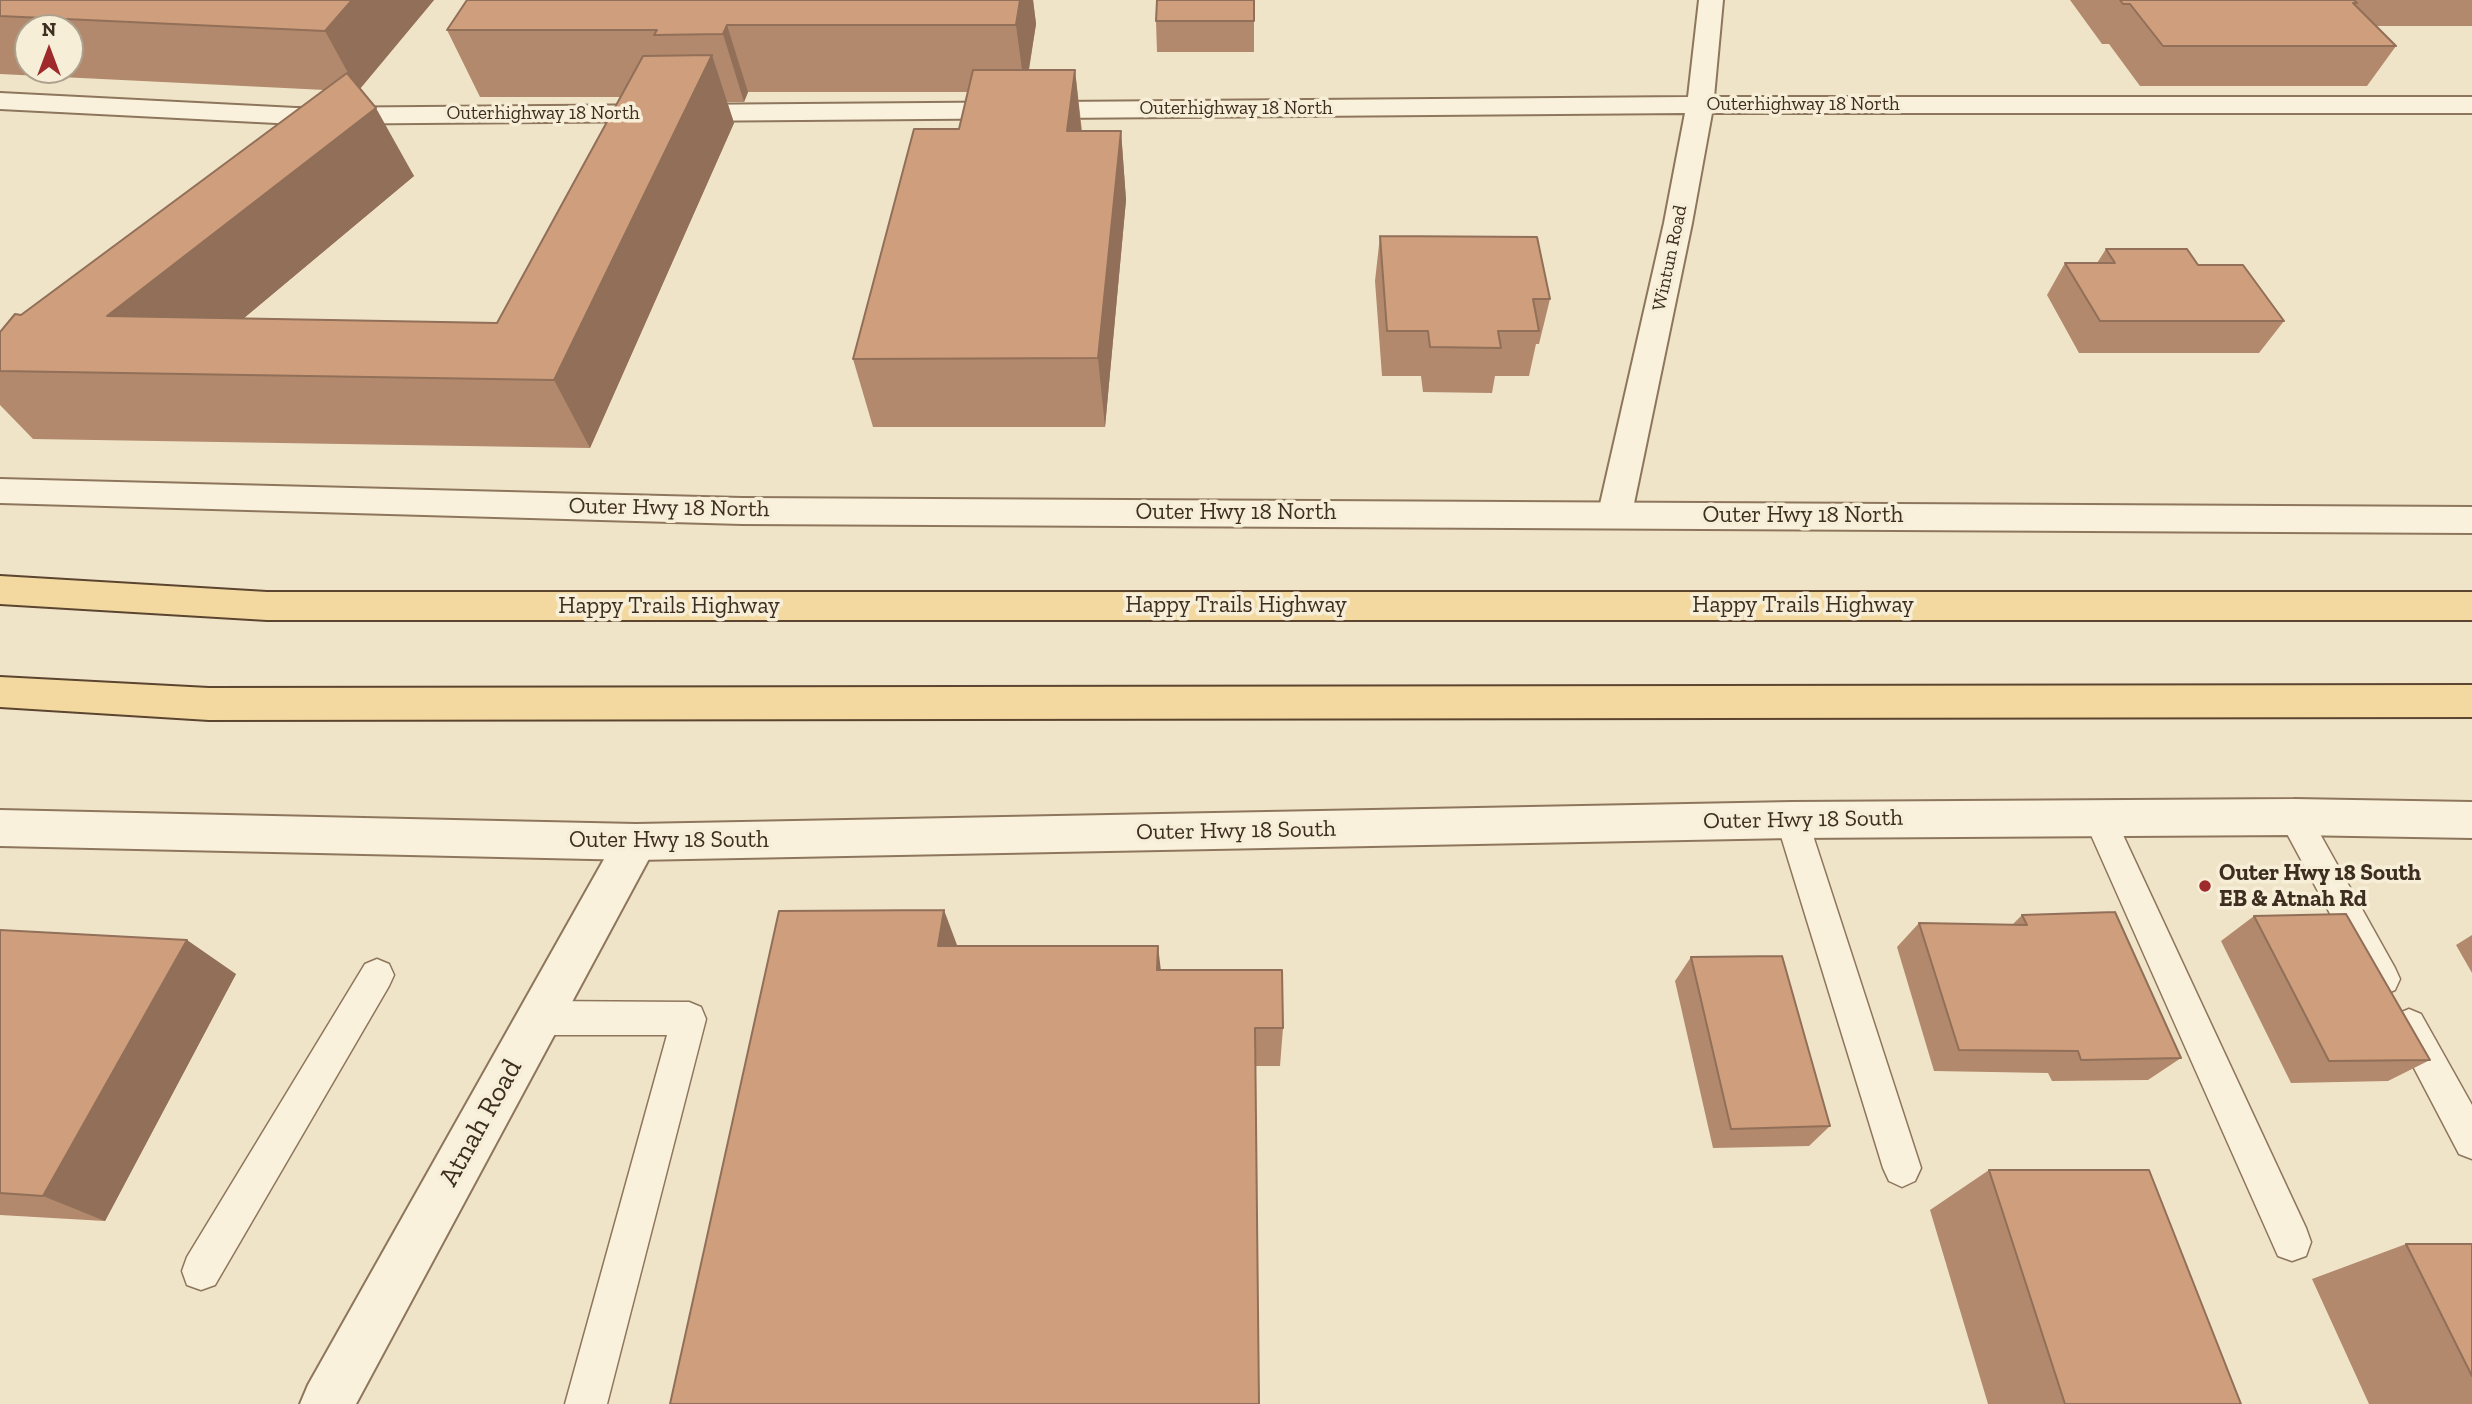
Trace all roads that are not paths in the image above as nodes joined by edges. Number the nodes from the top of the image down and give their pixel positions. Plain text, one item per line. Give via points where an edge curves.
1 (1712, 0) edge
2 (0, 101) edge
3 (1700, 105) junction
4 (2472, 105) edge
5 (296, 116) junction
6 (264, 141) edge
7 (0, 491) edge
8 (1615, 513) junction
9 (2472, 520) edge
10 (0, 590) edge
11 (2472, 606) edge
12 (0, 692) edge
13 (2472, 701) edge
14 (2099, 817) junction
15 (2294, 817) junction
16 (1792, 820) junction
17 (2472, 820) edge
18 (0, 828) edge
19 (636, 842) junction
20 (377, 975) dead end
21 (538, 1018) junction
22 (2472, 1141) edge
23 (1902, 1168) dead end
24 (2292, 1242) dead end
25 (201, 1271) dead end
26 (327, 1404) edge
27 (586, 1404) edge

1 - 3 street, Wintun Road
2 - 5 street, Outerhighway 18 North
3 - 4 street, Outerhighway 18 North
3 - 5 street, Outerhighway 18 North
3 - 8 street, Wintun Road
5 - 6 street
7 - 8 street, Outer Hwy 18 North via 742,511
8 - 9 street, Outer Hwy 18 North
10 - 11 main road, Happy Trails Highway via 267,606
12 - 13 main road via 209,704
14 - 15 street, Outer Hwy 18 South
14 - 16 street, Outer Hwy 18 South
14 - 24 lane
15 - 17 street, Outer Hwy 18 South
15 - 22 lane
16 - 19 street, Outer Hwy 18 South
16 - 23 lane
18 - 19 street, Outer Hwy 18 South
19 - 21 street, Atnah Road
20 - 25 lane
21 - 26 street, Atnah Road
21 - 27 lane via 690,1019

